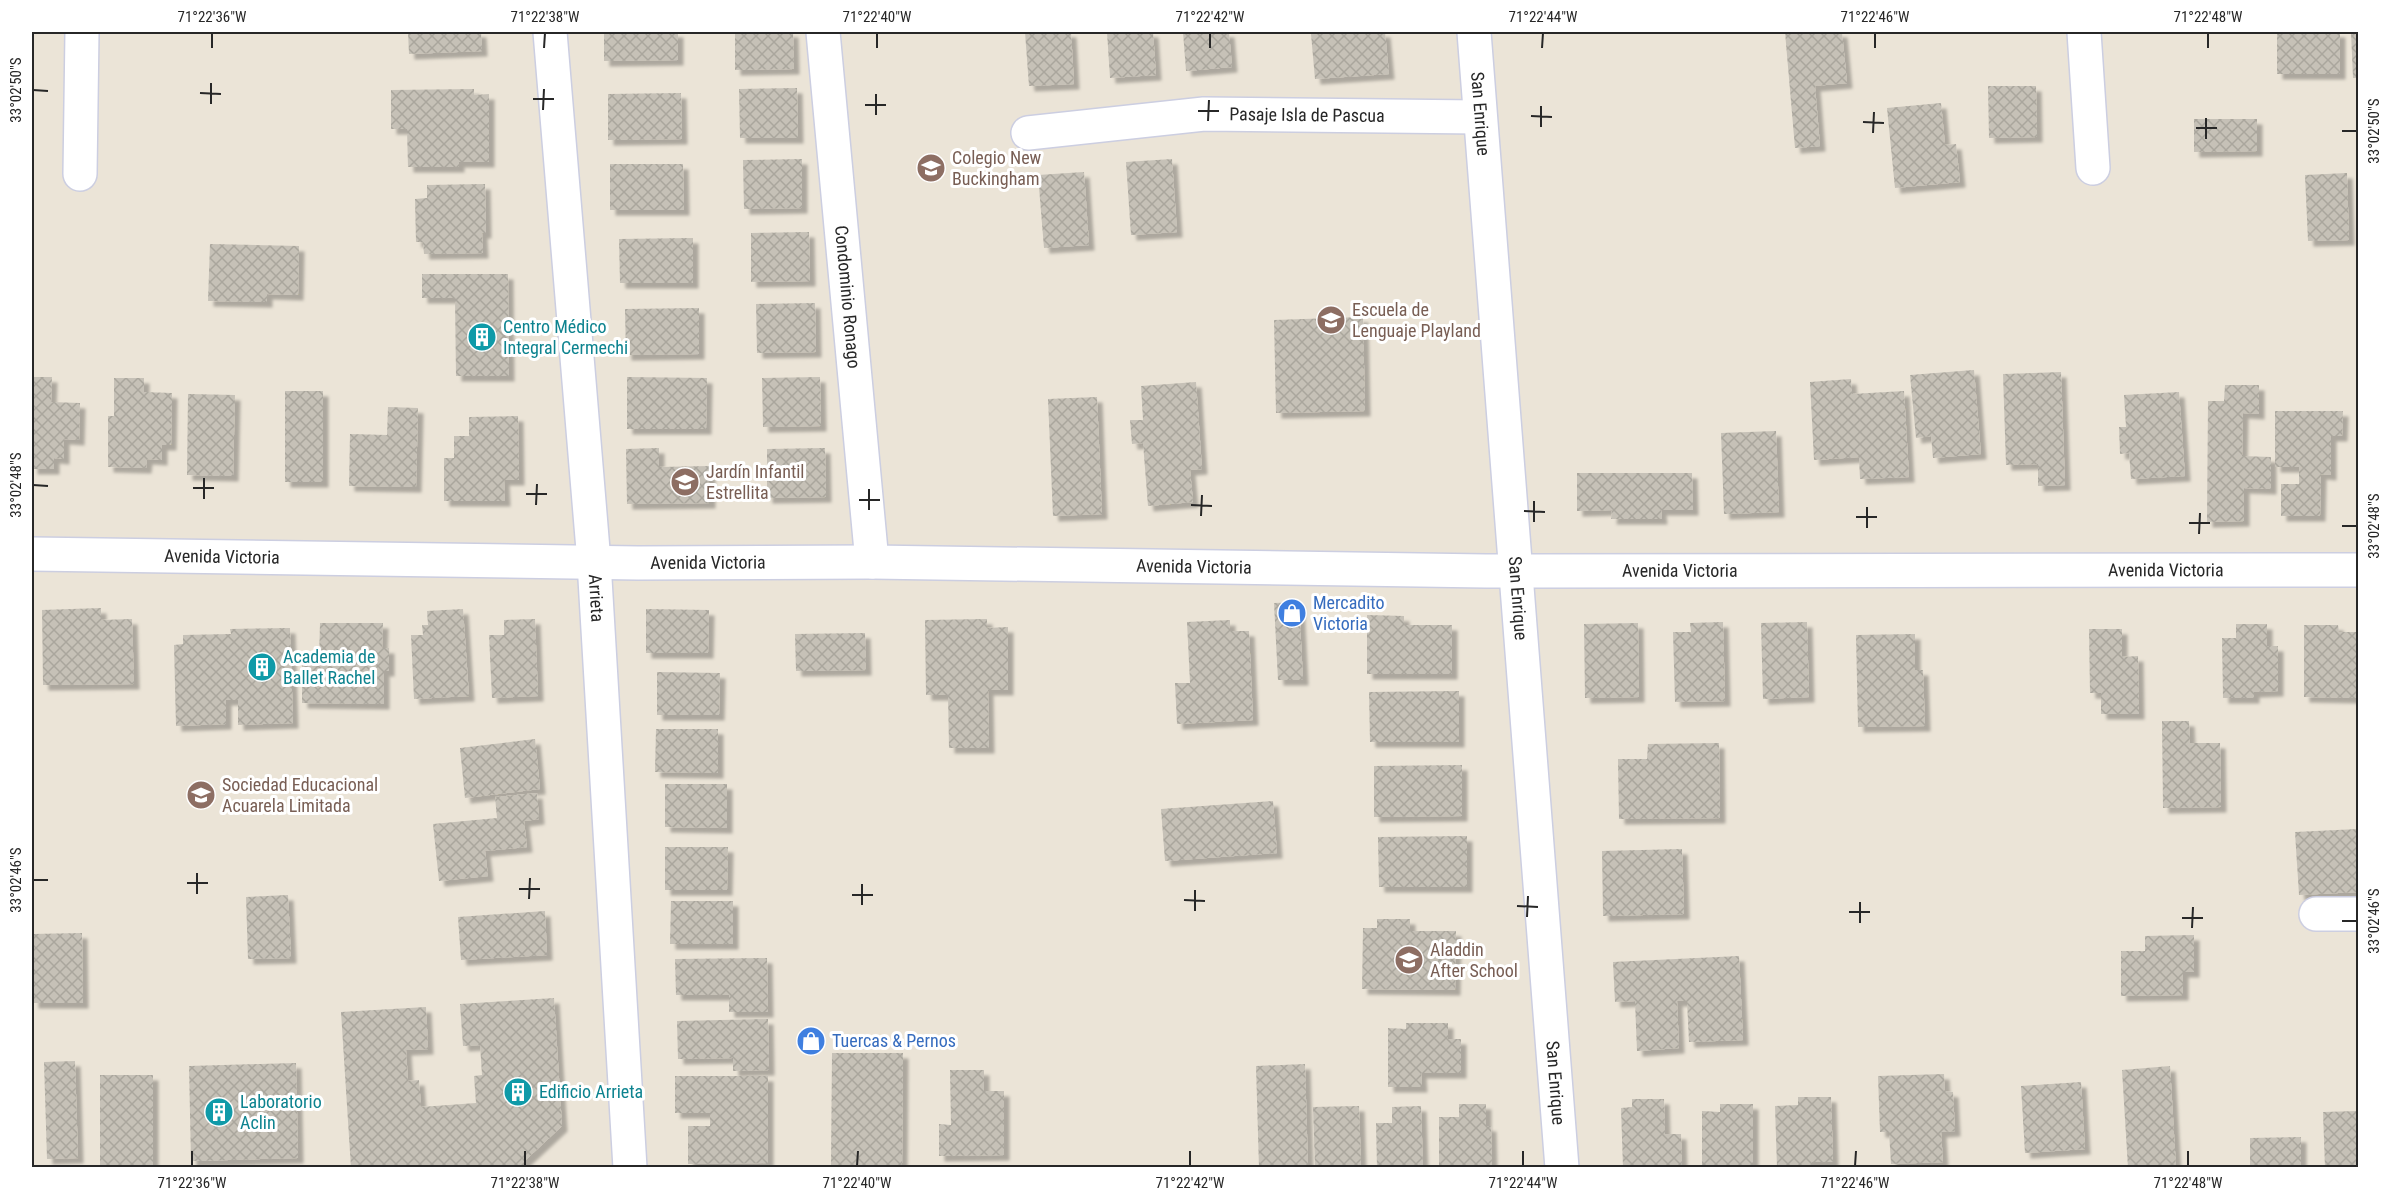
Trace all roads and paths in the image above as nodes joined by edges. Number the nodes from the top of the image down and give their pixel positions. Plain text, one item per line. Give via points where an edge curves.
1 (82, 32) edge
2 (550, 32) edge
3 (822, 32) edge
4 (1474, 32) edge
5 (2084, 32) edge
6 (1479, 117) junction
7 (1028, 133) dead end
8 (2093, 168) dead end
9 (80, 174) dead end
10 (32, 554) edge
11 (594, 562) junction
12 (872, 562) junction
13 (2358, 570) edge
14 (1515, 571) junction
15 (2358, 914) edge
16 (2316, 915) dead end
17 (630, 1167) edge
18 (1562, 1167) edge

1 - 9 street
2 - 11 street, Arrieta
3 - 12 street, Condominio Ronago
4 - 6 street, San Enrique
5 - 8 street
6 - 7 street, Pasaje Isla de Pascua via 1204,114
6 - 14 street, San Enrique
10 - 11 street, Avenida Victoria
11 - 12 street, Avenida Victoria
11 - 17 street, Arrieta
12 - 14 street, Avenida Victoria
13 - 14 street, Avenida Victoria
14 - 18 street, San Enrique
15 - 16 street

